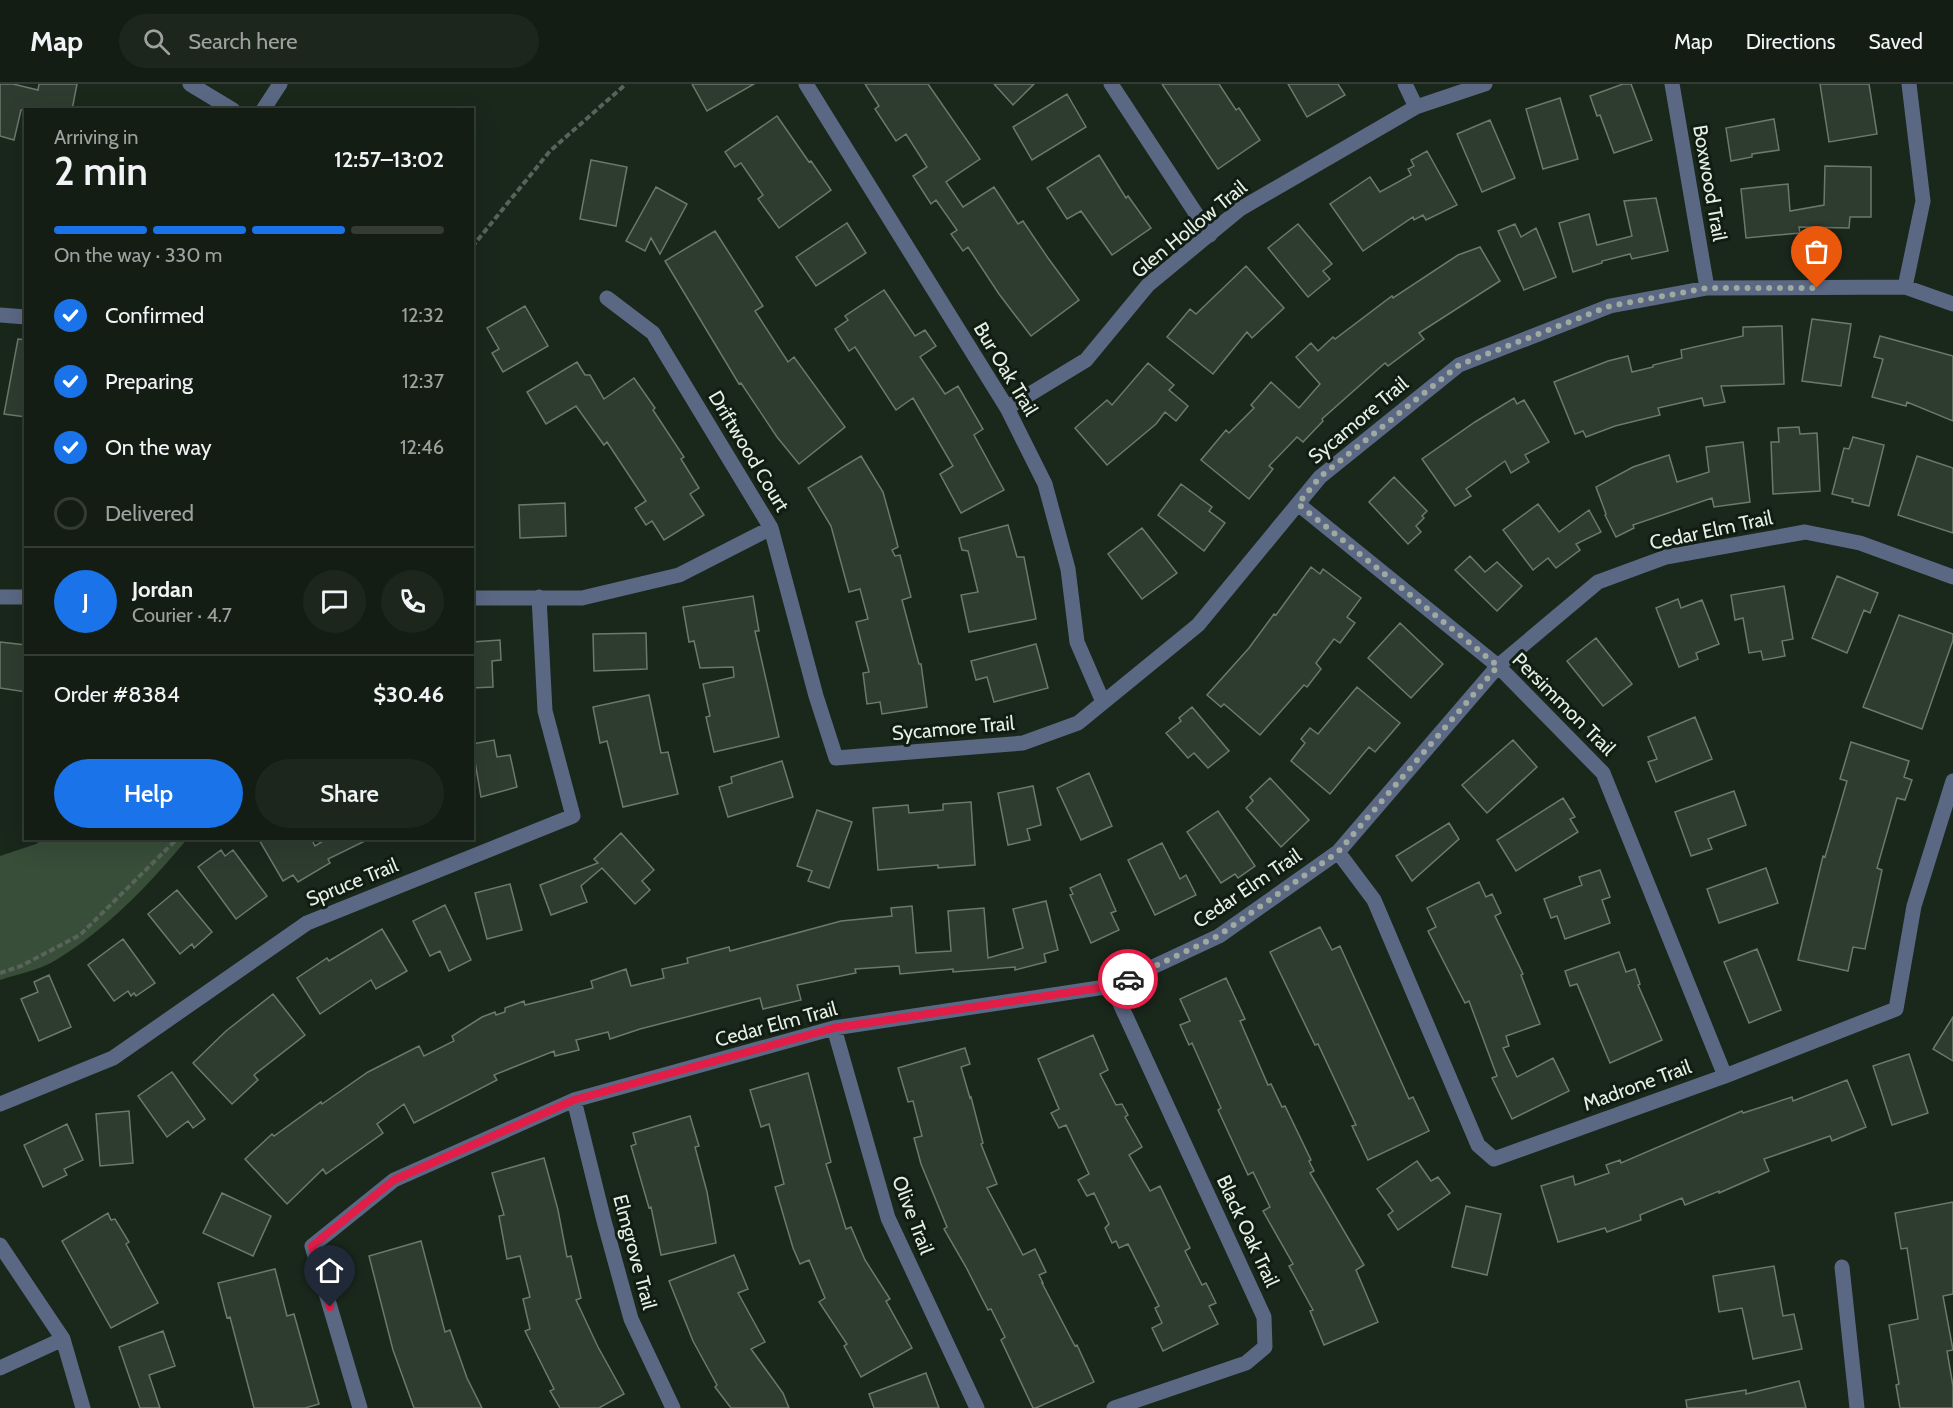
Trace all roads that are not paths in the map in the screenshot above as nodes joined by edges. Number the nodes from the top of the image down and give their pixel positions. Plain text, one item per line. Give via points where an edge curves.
1 (190, 84) edge
2 (280, 84) edge
3 (806, 84) edge
4 (1111, 84) edge
5 (1405, 84) edge
6 (1485, 84) edge
7 (1672, 84) edge
8 (1909, 84) edge
9 (1416, 107) junction
10 (230, 108) edge
11 (264, 108) edge
12 (1210, 234) junction
13 (1905, 287) junction
14 (1707, 288) junction
15 (607, 298) dead end
16 (1953, 304) edge
17 (0, 315) edge
18 (24, 317) edge
19 (1007, 408) junction
20 (1298, 504) junction
21 (771, 528) junction
22 (1953, 577) edge
23 (0, 597) edge
24 (24, 597) edge
25 (539, 597) junction
26 (474, 598) edge
27 (1498, 666) junction
28 (1103, 702) junction
29 (836, 758) joint
30 (1953, 781) edge
31 (1338, 852) junction
32 (1112, 986) junction
33 (834, 1028) junction
34 (1725, 1076) junction
35 (574, 1100) junction
36 (0, 1104) edge
37 (0, 1245) edge
38 (1842, 1267) dead end
39 (63, 1339) junction
40 (0, 1368) edge
41 (83, 1408) edge
42 (360, 1408) edge
43 (673, 1408) edge
44 (977, 1408) edge
45 (1114, 1408) edge
46 (1857, 1408) edge

1 - 10 street
2 - 11 street
3 - 19 street, Bur Oak Trail
4 - 12 street
5 - 9 street
6 - 9 street, Glen Hollow Trail
7 - 14 street, Boxwood Trail
8 - 13 street via 1923,201
9 - 12 street, Glen Hollow Trail via 1240,209
12 - 19 street, Glen Hollow Trail via 1148,285 1086,360
13 - 14 street, Sycamore Trail
13 - 16 street, Sycamore Trail
14 - 20 street, Sycamore Trail via 1610,306 1459,365 1320,477
15 - 21 street, Driftwood Court via 653,333
17 - 18 street
19 - 28 street, Bur Oak Trail via 1045,484 1068,569 1077,642
20 - 27 street, Persimmon Trail
20 - 28 street, Sycamore Trail via 1198,625
21 - 25 street via 679,576 582,597
21 - 29 street, Driftwood Court
22 - 27 street, Cedar Elm Trail via 1860,543 1805,532 1666,557 1598,582
23 - 24 street
25 - 26 street
25 - 36 street, Spruce Trail via 545,711 573,816 307,923 113,1058
27 - 31 street, Cedar Elm Trail
27 - 34 street, Persimmon Trail via 1603,773
28 - 29 street, Sycamore Trail via 1078,723 1023,743
30 - 34 street, Madrone Trail via 1914,906 1896,1009
31 - 32 street, Cedar Elm Trail via 1218,936
31 - 34 street, Madrone Trail via 1374,900 1478,1145 1494,1159
32 - 33 street, Cedar Elm Trail
32 - 45 street, Black Oak Trail via 1264,1317 1265,1347 1246,1363
33 - 35 street, Cedar Elm Trail
33 - 44 street, Olive Trail via 888,1218
35 - 42 street, Cedar Elm Trail via 394,1180 312,1246
35 - 43 street, Elmgrove Trail via 631,1319
37 - 39 street
38 - 46 street
39 - 40 street
39 - 41 street

